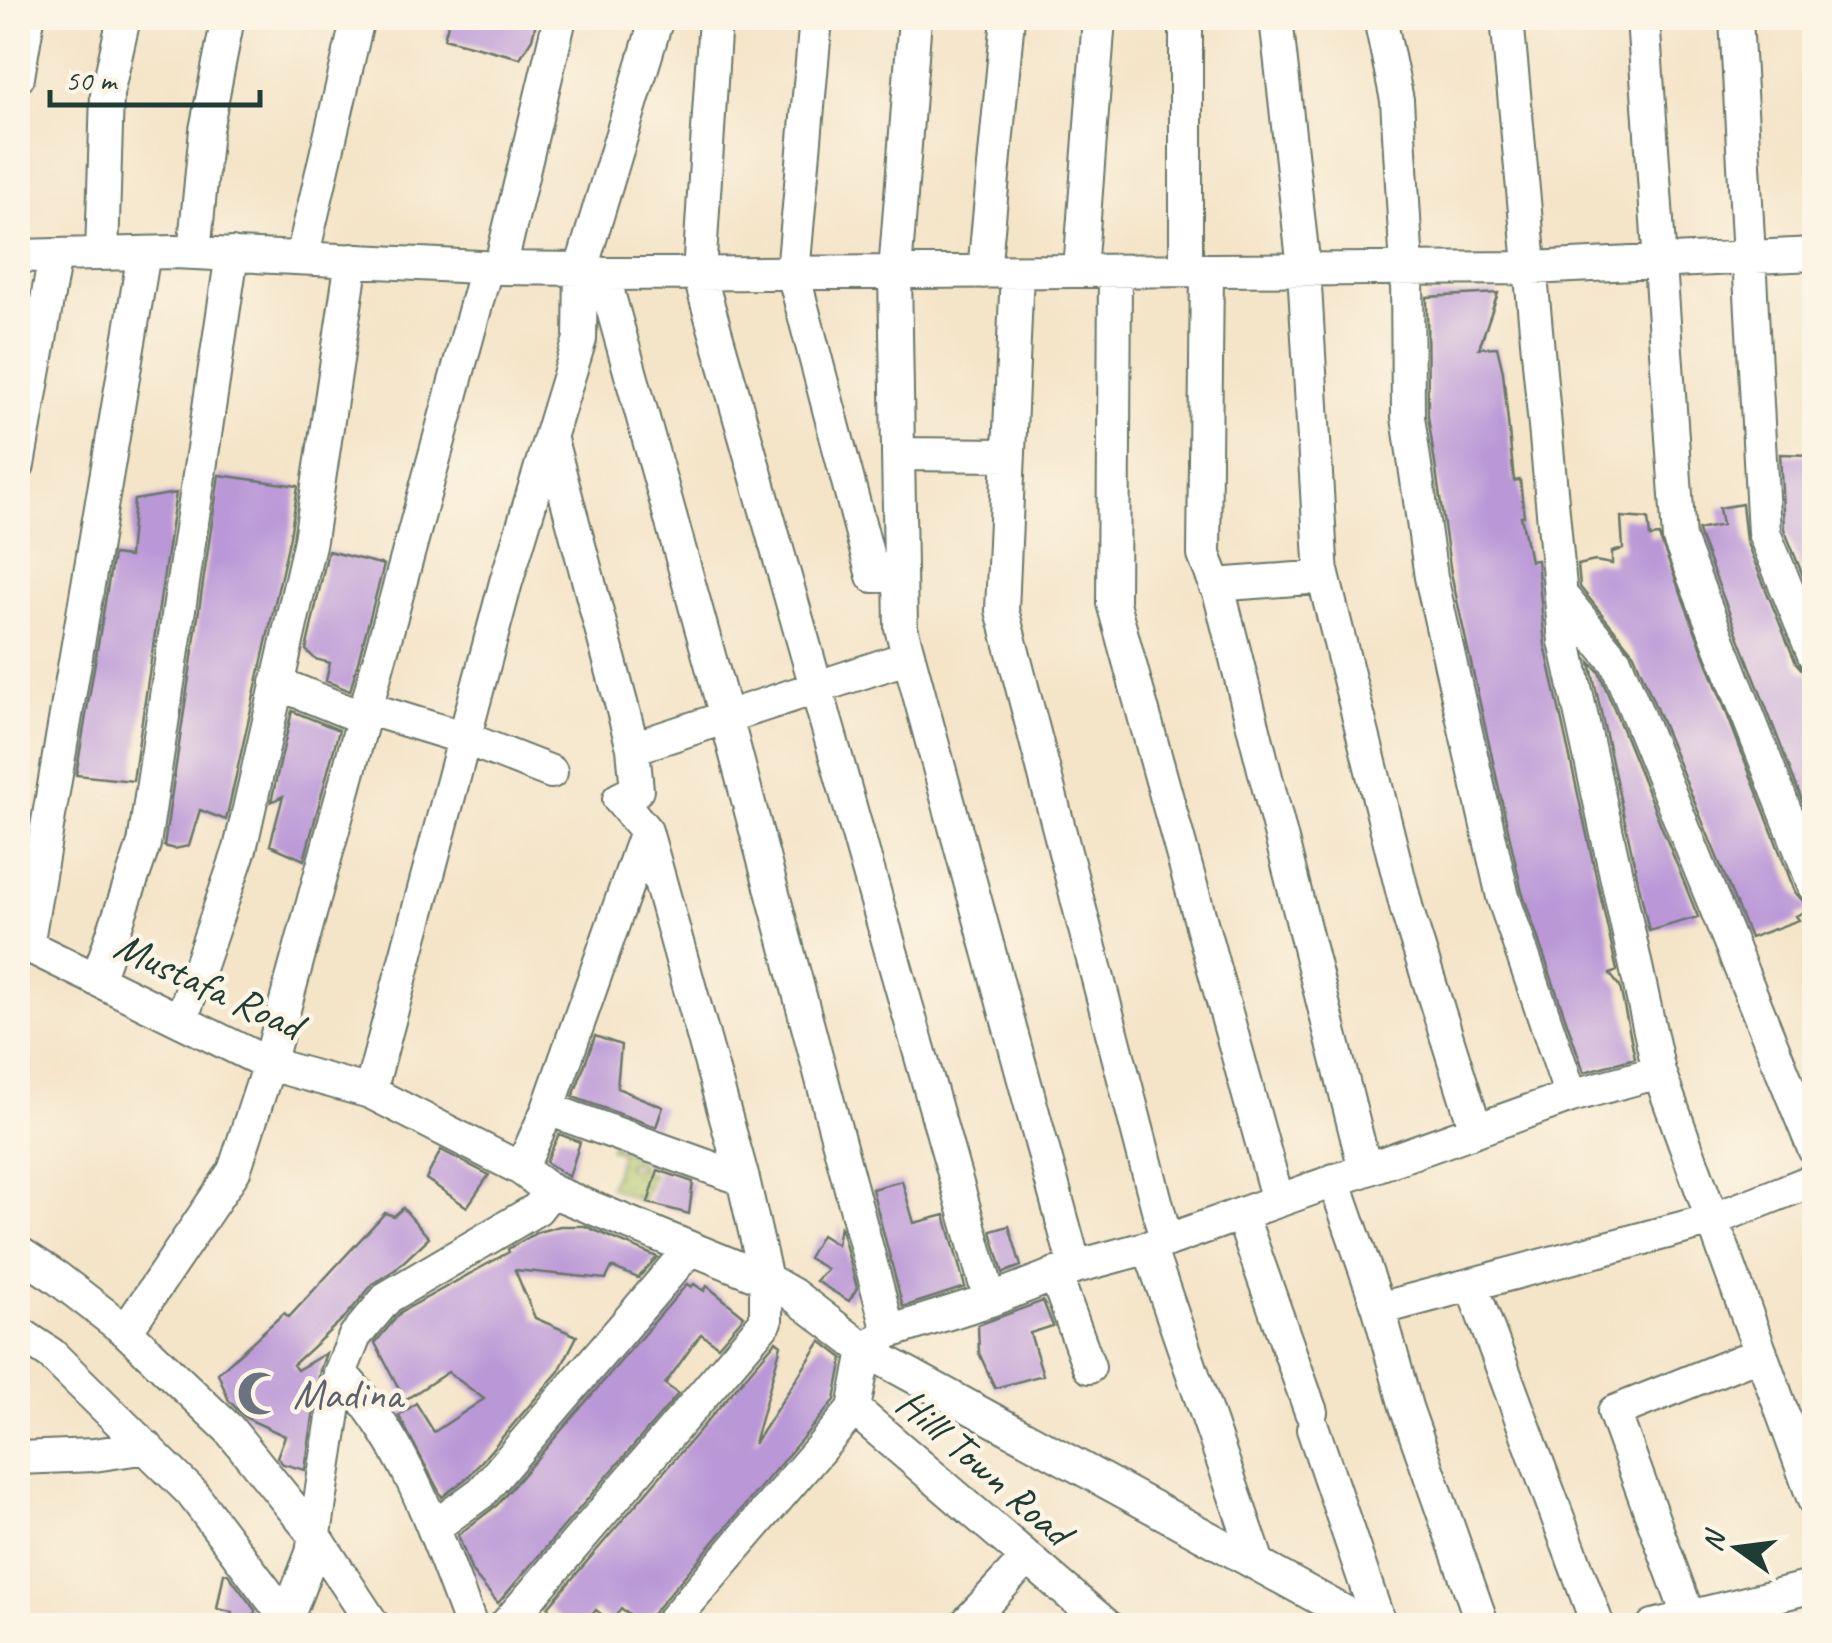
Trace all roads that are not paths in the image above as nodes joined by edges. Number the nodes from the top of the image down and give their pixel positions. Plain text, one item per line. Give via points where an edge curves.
1 (28, 18) edge
2 (124, 18) edge
3 (228, 18) edge
4 (358, 18) edge
5 (560, 18) edge
6 (657, 18) edge
7 (716, 18) edge
8 (816, 18) edge
9 (915, 18) edge
10 (1008, 18) edge
11 (1099, 18) edge
12 (1186, 18) edge
13 (1276, 18) edge
14 (1380, 18) edge
15 (1507, 18) edge
16 (1643, 18) edge
17 (1736, 18) edge
18 (18, 77) edge
19 (144, 253) junction
20 (194, 253) junction
21 (102, 254) junction
22 (232, 254) junction
23 (1814, 254) edge
24 (54, 255) junction
25 (18, 256) edge
26 (1751, 257) junction
27 (302, 258) junction
28 (352, 260) junction
29 (1660, 262) junction
30 (493, 268) junction
31 (1407, 268) junction
32 (1532, 268) junction
33 (1196, 270) junction
34 (1304, 270) junction
35 (1080, 271) junction
36 (1115, 271) junction
37 (592, 272) junction
38 (895, 272) junction
39 (1001, 272) junction
40 (793, 273) junction
41 (699, 274) junction
42 (551, 440) junction
43 (898, 454) junction
44 (1009, 455) junction
45 (18, 465) edge
46 (1321, 568) junction
47 (900, 575) junction
48 (1215, 584) junction
49 (1561, 595) junction
50 (1814, 655) edge
51 (909, 657) junction
52 (277, 683) junction
53 (816, 688) junction
54 (365, 713) junction
55 (726, 717) junction
56 (464, 738) junction
57 (633, 748) junction
58 (551, 772) dead end
59 (646, 831) junction
60 (1814, 885) edge
61 (22, 944) edge
62 (97, 980) junction
63 (181, 1021) junction
64 (819, 1062) dead end
65 (269, 1064) junction
66 (1659, 1072) junction
67 (370, 1092) junction
68 (1572, 1096) junction
69 (548, 1109) junction
70 (1476, 1130) junction
71 (1814, 1149) edge
72 (521, 1169) junction
73 (1365, 1169) junction
74 (743, 1179) junction
75 (1334, 1180) junction
76 (1814, 1180) edge
77 (551, 1191) junction
78 (1278, 1201) junction
79 (1241, 1214) junction
80 (1712, 1220) junction
81 (1158, 1244) junction
82 (689, 1250) junction
83 (18, 1252) edge
84 (1065, 1270) junction
85 (766, 1279) junction
86 (1472, 1286) junction
87 (990, 1300) junction
88 (1379, 1309) junction
89 (126, 1331) junction
90 (18, 1332) edge
91 (880, 1332) junction
92 (1760, 1353) junction
93 (1089, 1367) dead end
94 (340, 1373) junction
95 (854, 1409) junction
96 (147, 1446) junction
97 (18, 1458) edge
98 (1814, 1500) edge
99 (432, 1528) junction
100 (314, 1545) junction
101 (1027, 1558) junction
102 (1258, 1564) junction
103 (1814, 1586) edge
104 (289, 1618) edge
105 (1689, 1618) junction
106 (374, 1626) edge
107 (471, 1626) edge
108 (505, 1626) edge
109 (668, 1626) edge
110 (964, 1626) edge
111 (1106, 1626) edge
112 (1370, 1626) edge
113 (1380, 1626) edge
114 (1483, 1626) edge
115 (1598, 1626) edge
116 (1653, 1626) edge

1 - 18 street
2 - 21 street via 107,94
3 - 20 street via 206,130
4 - 27 street
5 - 30 street
6 - 37 street
7 - 41 street
8 - 40 street
9 - 38 street
10 - 39 street
11 - 35 street
12 - 33 street
13 - 34 street
14 - 31 street via 1397,100
15 - 32 street
16 - 29 street
17 - 26 street
19 - 20 street
19 - 21 street
19 - 61 street
20 - 22 street
21 - 24 street
22 - 27 street
22 - 62 street via 144,844
23 - 26 street
24 - 25 street
24 - 45 street
26 - 29 street
26 - 50 street via 1764,533
27 - 28 street
28 - 30 street
28 - 52 street via 310,540
29 - 32 street
29 - 60 street via 1679,539
30 - 37 street
30 - 54 street
31 - 32 street
31 - 34 street
31 - 68 street via 1408,417 1431,577 1504,898
32 - 49 street
33 - 34 street
33 - 36 street
33 - 48 street via 1204,555
34 - 46 street
35 - 36 street
35 - 39 street
36 - 78 street via 1113,603
37 - 41 street
37 - 42 street
37 - 55 street
38 - 39 street
38 - 40 street
38 - 43 street
39 - 44 street
40 - 41 street
40 - 47 street via 873,576
41 - 53 street
42 - 56 street
42 - 57 street
43 - 44 street
43 - 47 street
44 - 81 street via 1002,610
46 - 48 street via 1322,577
46 - 70 street via 1408,914
47 - 51 street
48 - 73 street
49 - 66 street via 1565,641
49 - 71 street via 1616,662
51 - 53 street
51 - 84 street
52 - 54 street
52 - 63 street via 240,849
53 - 55 street
53 - 87 street
54 - 56 street
54 - 65 street
55 - 57 street
55 - 91 street
56 - 58 street
56 - 67 street
57 - 59 street via 637,790 619,800
59 - 69 street
59 - 74 street
61 - 62 street, Mustafa Road
62 - 63 street, Mustafa Road
63 - 65 street, Mustafa Road
64 - 91 street
65 - 67 street, Mustafa Road
65 - 89 street via 234,1171
66 - 68 street
66 - 80 street
67 - 72 street, Mustafa Road
68 - 70 street
69 - 72 street
69 - 74 street
70 - 73 street
72 - 77 street, Mustafa Road
73 - 75 street
74 - 85 street
75 - 78 street
75 - 88 street
76 - 80 street
77 - 82 street, Mustafa Road
77 - 94 street via 537,1209 388,1298 355,1336
78 - 79 street
79 - 81 street
79 - 113 street
80 - 86 street
80 - 92 street
81 - 84 street
81 - 102 street
82 - 85 street, Mustafa Road
82 - 99 street via 482,1492
83 - 89 street
84 - 87 street
84 - 93 street
85 - 91 street, Mustafa Road
85 - 108 street via 766,1321
86 - 88 street
86 - 115 street
87 - 91 street
88 - 114 street
89 - 100 street via 229,1429
90 - 96 street via 51,1354
91 - 95 street, Hilll Town Road
91 - 102 street, Mustafa Road
92 - 98 street
92 - 105 street via 1614,1412
94 - 99 street via 364,1396 397,1449
94 - 100 street
95 - 101 street, Hilll Town Road
95 - 109 street
96 - 97 street via 94,1456
96 - 104 street
99 - 107 street
100 - 104 street
100 - 106 street
101 - 110 street
101 - 111 street, Hilll Town Road
102 - 112 street, Mustafa Road
103 - 105 street
105 - 116 street

